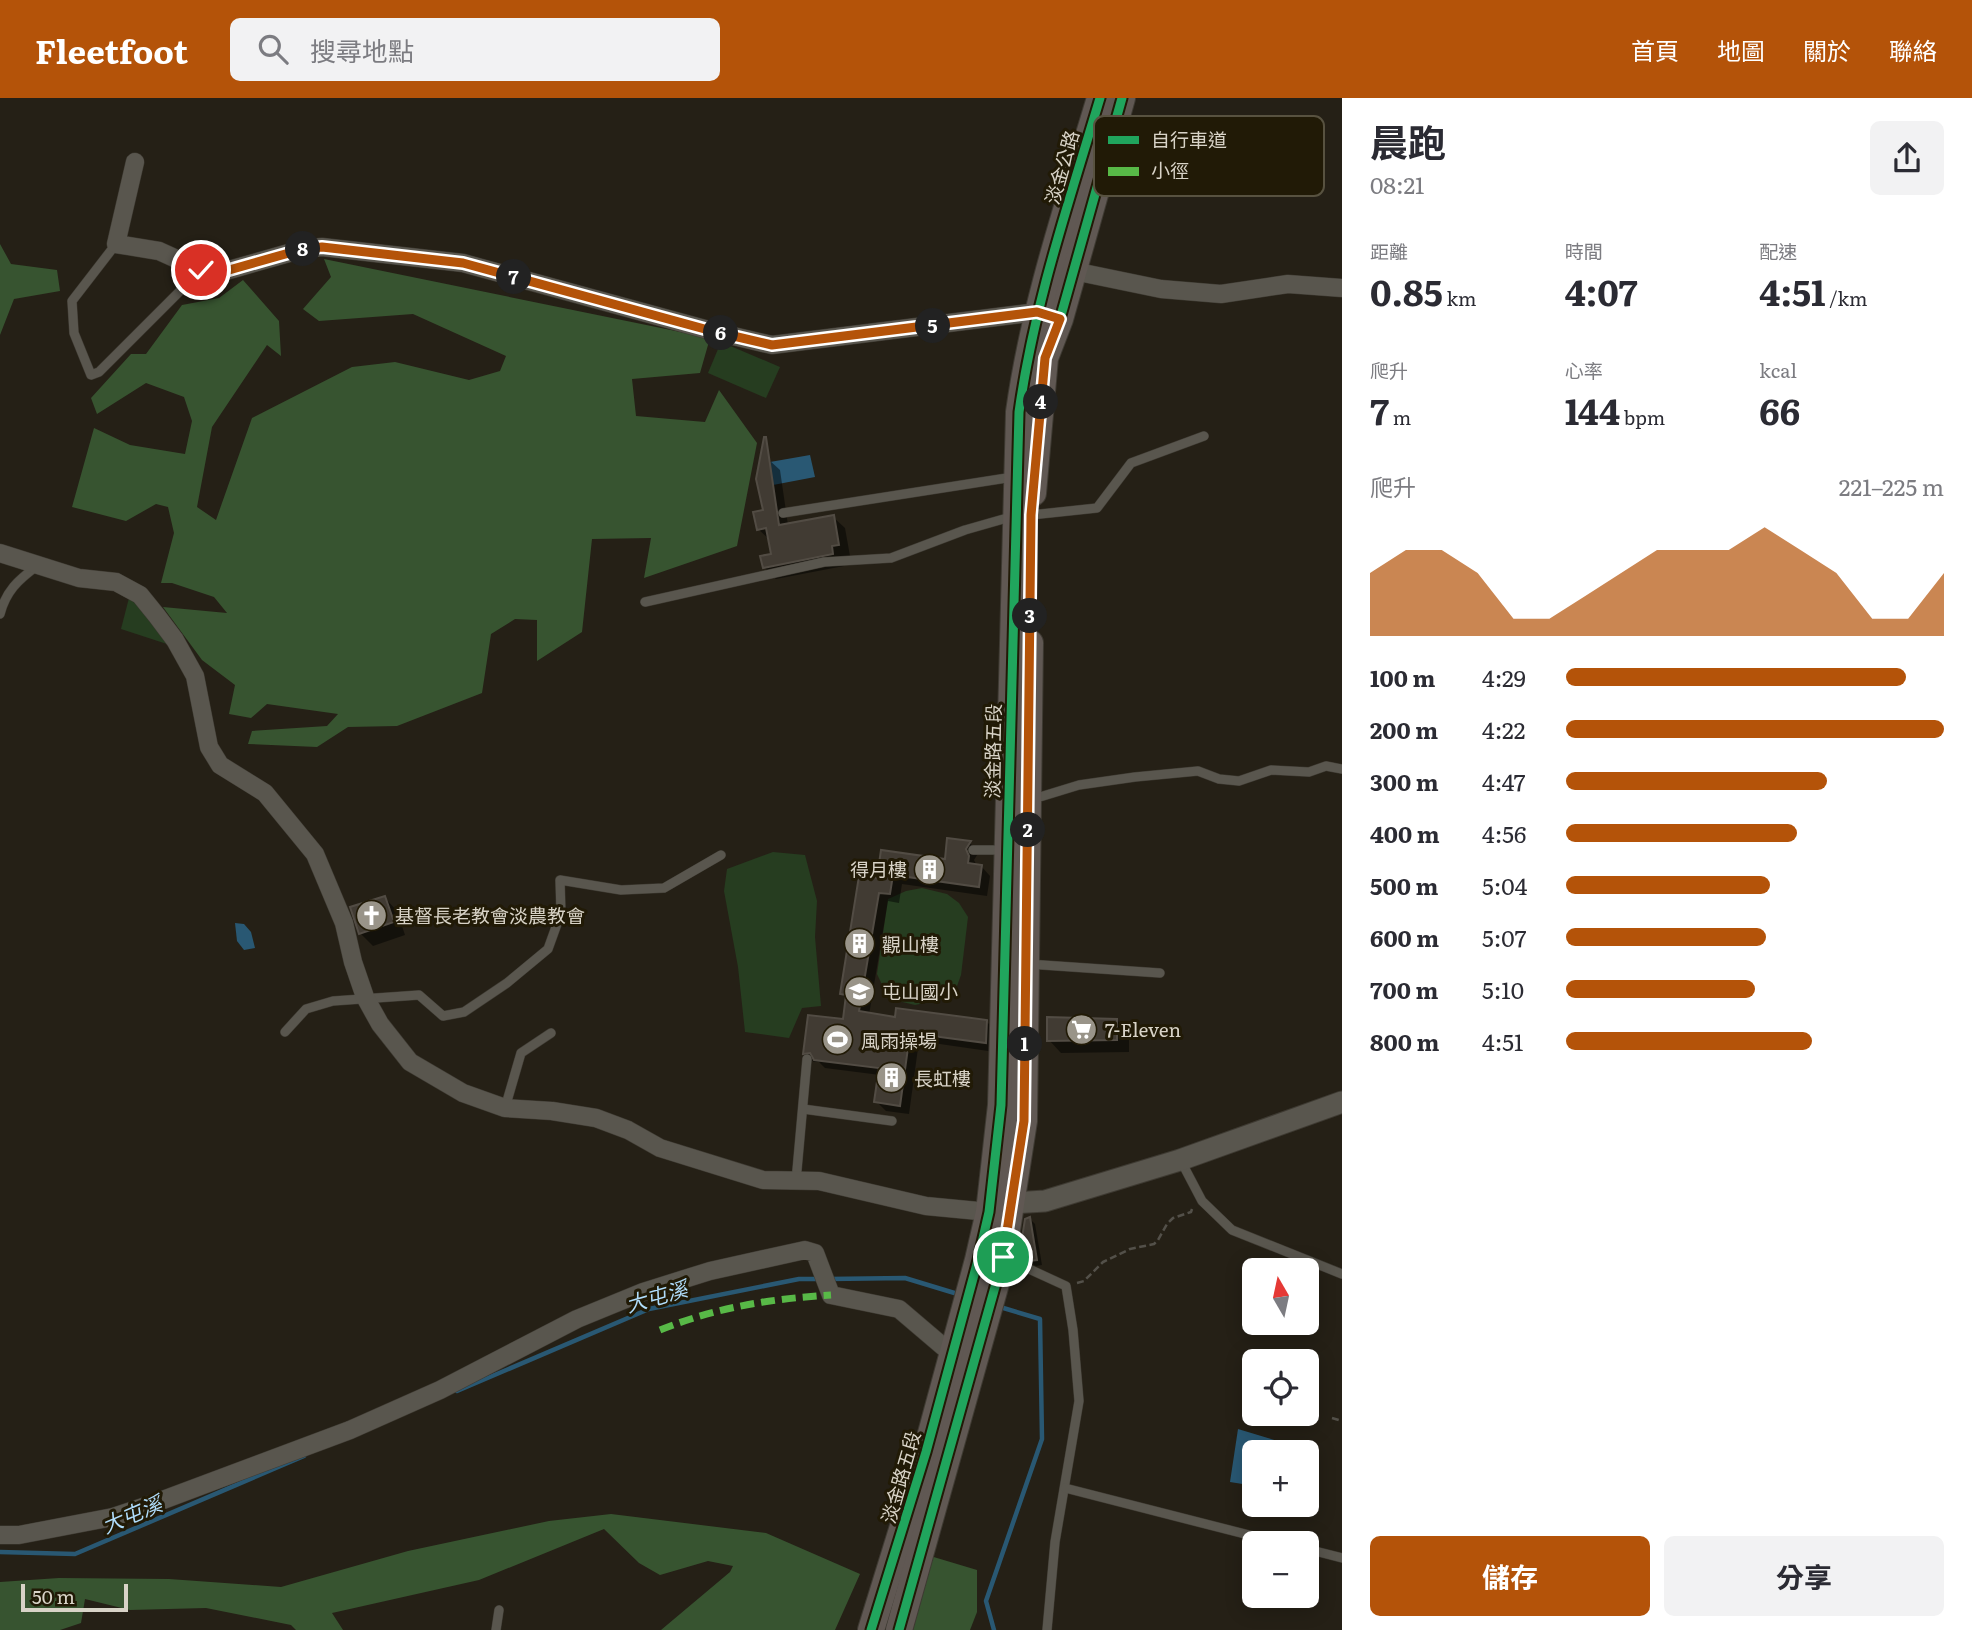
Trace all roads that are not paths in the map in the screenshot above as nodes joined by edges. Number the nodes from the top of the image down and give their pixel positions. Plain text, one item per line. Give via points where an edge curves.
1 (1100, 98) edge
2 (1122, 98) edge
3 (1096, 116) edge
4 (1115, 116) edge
5 (1094, 122) edge
6 (135, 162) dead end
7 (1094, 172) edge
8 (116, 244) junction
9 (1060, 261) junction
10 (201, 270) junction
11 (1342, 288) edge
12 (1048, 316) junction
13 (1204, 436) dead end
14 (1017, 476) junction
15 (783, 513) dead end
16 (1023, 515) junction
17 (0, 554) edge
18 (37, 566) junction
19 (645, 602) dead end
20 (0, 614) edge
21 (1342, 769) edge
22 (1028, 801) junction
23 (973, 850) dead end
24 (1009, 850) junction
25 (721, 855) dead end
26 (1027, 964) junction
27 (1160, 973) dead end
28 (366, 997) junction
29 (1015, 1001) junction
30 (285, 1032) dead end
31 (551, 1033) dead end
32 (807, 1059) dead end
33 (1342, 1102) edge
34 (505, 1108) junction
35 (803, 1109) junction
36 (892, 1121) dead end
37 (1180, 1160) junction
38 (796, 1181) junction
39 (1001, 1208) junction
40 (994, 1260) junction
41 (1342, 1274) edge
42 (964, 1342) junction
43 (1065, 1488) junction
44 (1242, 1533) edge
45 (0, 1535) edge
46 (1319, 1552) edge
47 (1342, 1558) edge
48 (499, 1610) dead end
49 (496, 1630) edge
50 (871, 1630) edge
51 (899, 1630) edge
52 (1047, 1630) edge

1 - 3 main road, 淡金公路
2 - 4 main road, 淡金公路
5 - 9 main road, 淡金公路
6 - 8 street
7 - 9 main road, 淡金公路
8 - 10 street via 159,251
8 - 10 lane via 72,301 74,333 91,375
9 - 11 street via 1161,289 1221,294 1288,284
9 - 12 main road, 淡金路五段
10 - 12 street via 222,272 322,247 463,263 772,345
12 - 14 main road, 淡金路五段 via 1025,363 1018,412
12 - 16 main road, 淡金路五段
13 - 16 lane via 1131,463 1097,509
14 - 15 lane
14 - 16 main road, 淡金路五段
16 - 19 lane via 965,530 891,558 824,562
16 - 22 main road, 淡金路五段
16 - 24 main road, 淡金路五段 via 1010,686
17 - 18 street
18 - 20 lane via 15,583
18 - 28 street via 116,582 140,595 157,616 195,676 209,747 220,765 265,793 315,854 344,923
21 - 22 lane via 1271,770 1239,781 1198,771 1135,777 1079,785
22 - 26 main road, 淡金路五段
23 - 24 lane
24 - 29 main road, 淡金路五段
25 - 28 lane via 664,888 621,890 560,880 561,913 548,949 464,1012 443,1016 419,995
26 - 27 lane
26 - 29 main road, 淡金路五段
28 - 30 lane via 306,1009
28 - 34 street via 380,1024 410,1062 463,1093
29 - 39 main road, 淡金路五段 via 1024,1121
31 - 34 lane via 521,1053
32 - 35 lane
33 - 37 street
34 - 38 street via 596,1118 660,1148 764,1180
35 - 36 lane
35 - 38 lane
37 - 39 street via 1045,1202
37 - 41 lane via 1202,1201 1232,1230
38 - 39 street via 819,1181 926,1206
39 - 40 main road, 淡金路五段
40 - 42 main road, 淡金路五段
40 - 43 lane via 1066,1286 1079,1401
42 - 45 street via 899,1309 831,1295 820,1261 805,1250 710,1271 643,1292 577,1319 440,1390 311,1445 155,1503 113,1517
42 - 50 main road, 淡金路五段
42 - 51 main road, 淡金路五段
43 - 44 lane
43 - 52 lane
46 - 47 lane
48 - 49 lane

